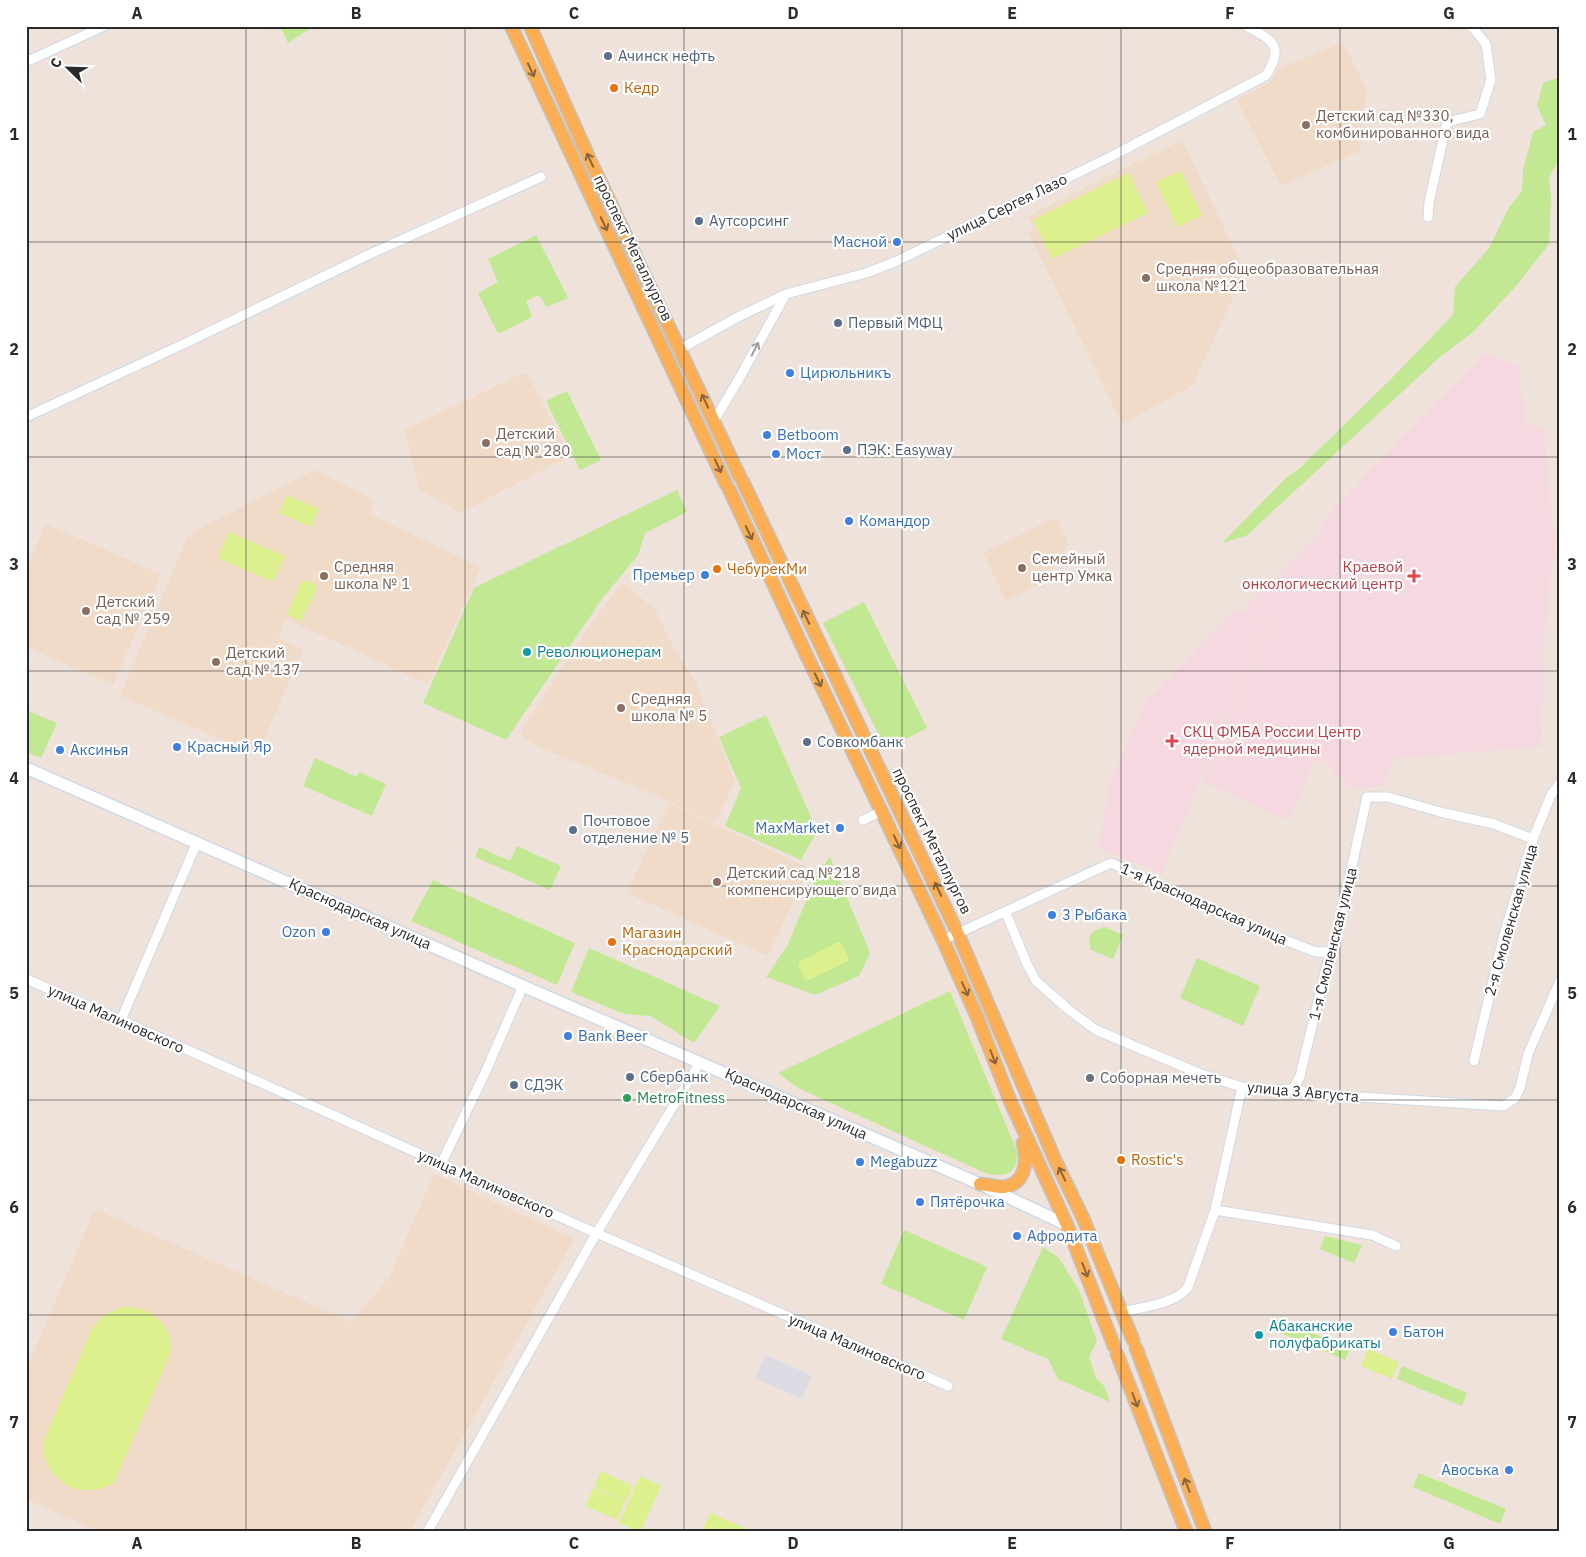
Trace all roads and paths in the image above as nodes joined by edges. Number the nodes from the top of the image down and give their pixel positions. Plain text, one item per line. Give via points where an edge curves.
1 (104, 26) edge
2 (511, 26) edge
3 (530, 26) edge
4 (1246, 26) edge
5 (1470, 26) edge
6 (26, 62) edge
7 (541, 177) dead end
8 (1428, 217) dead end
9 (786, 294) junction
10 (680, 349) junction
11 (668, 357) junction
12 (26, 417) edge
13 (714, 421) junction
14 (26, 768) edge
15 (1560, 783) edge
16 (882, 811) junction
17 (864, 820) dead end
18 (1534, 840) junction
19 (197, 842) junction
20 (1006, 913) junction
21 (958, 934) junction
22 (943, 940) junction
23 (1330, 952) junction
24 (26, 979) edge
25 (1560, 981) edge
26 (523, 986) junction
27 (121, 1020) junction
28 (1474, 1061) dead end
29 (700, 1062) junction
30 (1242, 1087) junction
31 (1292, 1089) junction
32 (1011, 1103) junction
33 (441, 1164) junction
34 (980, 1184) junction
35 (1215, 1210) junction
36 (1083, 1218) junction
37 (1067, 1225) junction
38 (596, 1234) junction
39 (1396, 1246) dead end
40 (1123, 1312) junction
41 (948, 1386) dead end
42 (428, 1531) edge
43 (1186, 1531) edge
44 (1205, 1531) edge

1 - 6 street
2 -> 11 main road, проспект Металлургов
10 -> 3 main road, проспект Металлургов
4 - 9 street, улица Сергея Лазо via 1274,46 1276,56 1265,76 1112,156 897,260 866,274
5 - 8 street via 1486,44 1491,80 1480,114 1447,122
7 - 12 street
9 - 10 street, улица Сергея Лазо
13 -> 9 street
10 - 11 main road
13 -> 10 main road, проспект Металлургов
11 -> 16 main road, проспект Металлургов
21 -> 13 main road, проспект Металлургов
14 - 19 main road, Краснодарская улица
15 - 18 street, 2-я Смоленская улица via 1551,795
16 - 17 street
16 -> 22 main road, проспект Металлургов
18 - 23 street, 1-я Смоленская улица via 1494,824 1388,797 1367,797 1348,894
18 - 28 street, 2-я Смоленская улица via 1504,938
19 - 26 main road, Краснодарская улица
19 - 27 street
20 - 21 street, 1-я Краснодарская улица
20 - 23 street, 1-я Краснодарская улица via 1111,863 1256,929 1316,952
20 - 30 street, улица 3 Августа via 1036,981 1096,1030 1201,1074
21 - 22 street, 1-я Краснодарская улица
36 -> 21 main road, проспект Металлургов
22 -> 32 main road, проспект Металлургов
23 - 31 street, 1-я Смоленская улица via 1300,1076
24 - 27 street, улица Малиновского
25 - 31 street, улица 3 Августа via 1528,1054 1520,1088 1515,1098 1503,1106 1313,1094
26 - 29 main road, Краснодарская улица
26 - 33 street
27 - 33 street, улица Малиновского
29 - 34 main road, Краснодарская улица
29 - 38 street
30 - 31 street, улица 3 Августа
30 - 35 street
32 - 34 main road via 1027,1156 1025,1169 1020,1177 1003,1187
32 - 37 main road, проспект Металлургов
33 - 38 street, улица Малиновского
34 - 37 main road, Краснодарская улица
35 - 39 street via 1372,1235
35 - 40 street via 1183,1295
36 - 37 main road
36 - 40 main road, проспект Металлургов
37 -> 43 main road, проспект Металлургов
38 - 41 street, улица Малиновского
38 - 42 street
44 -> 40 main road, проспект Металлургов

